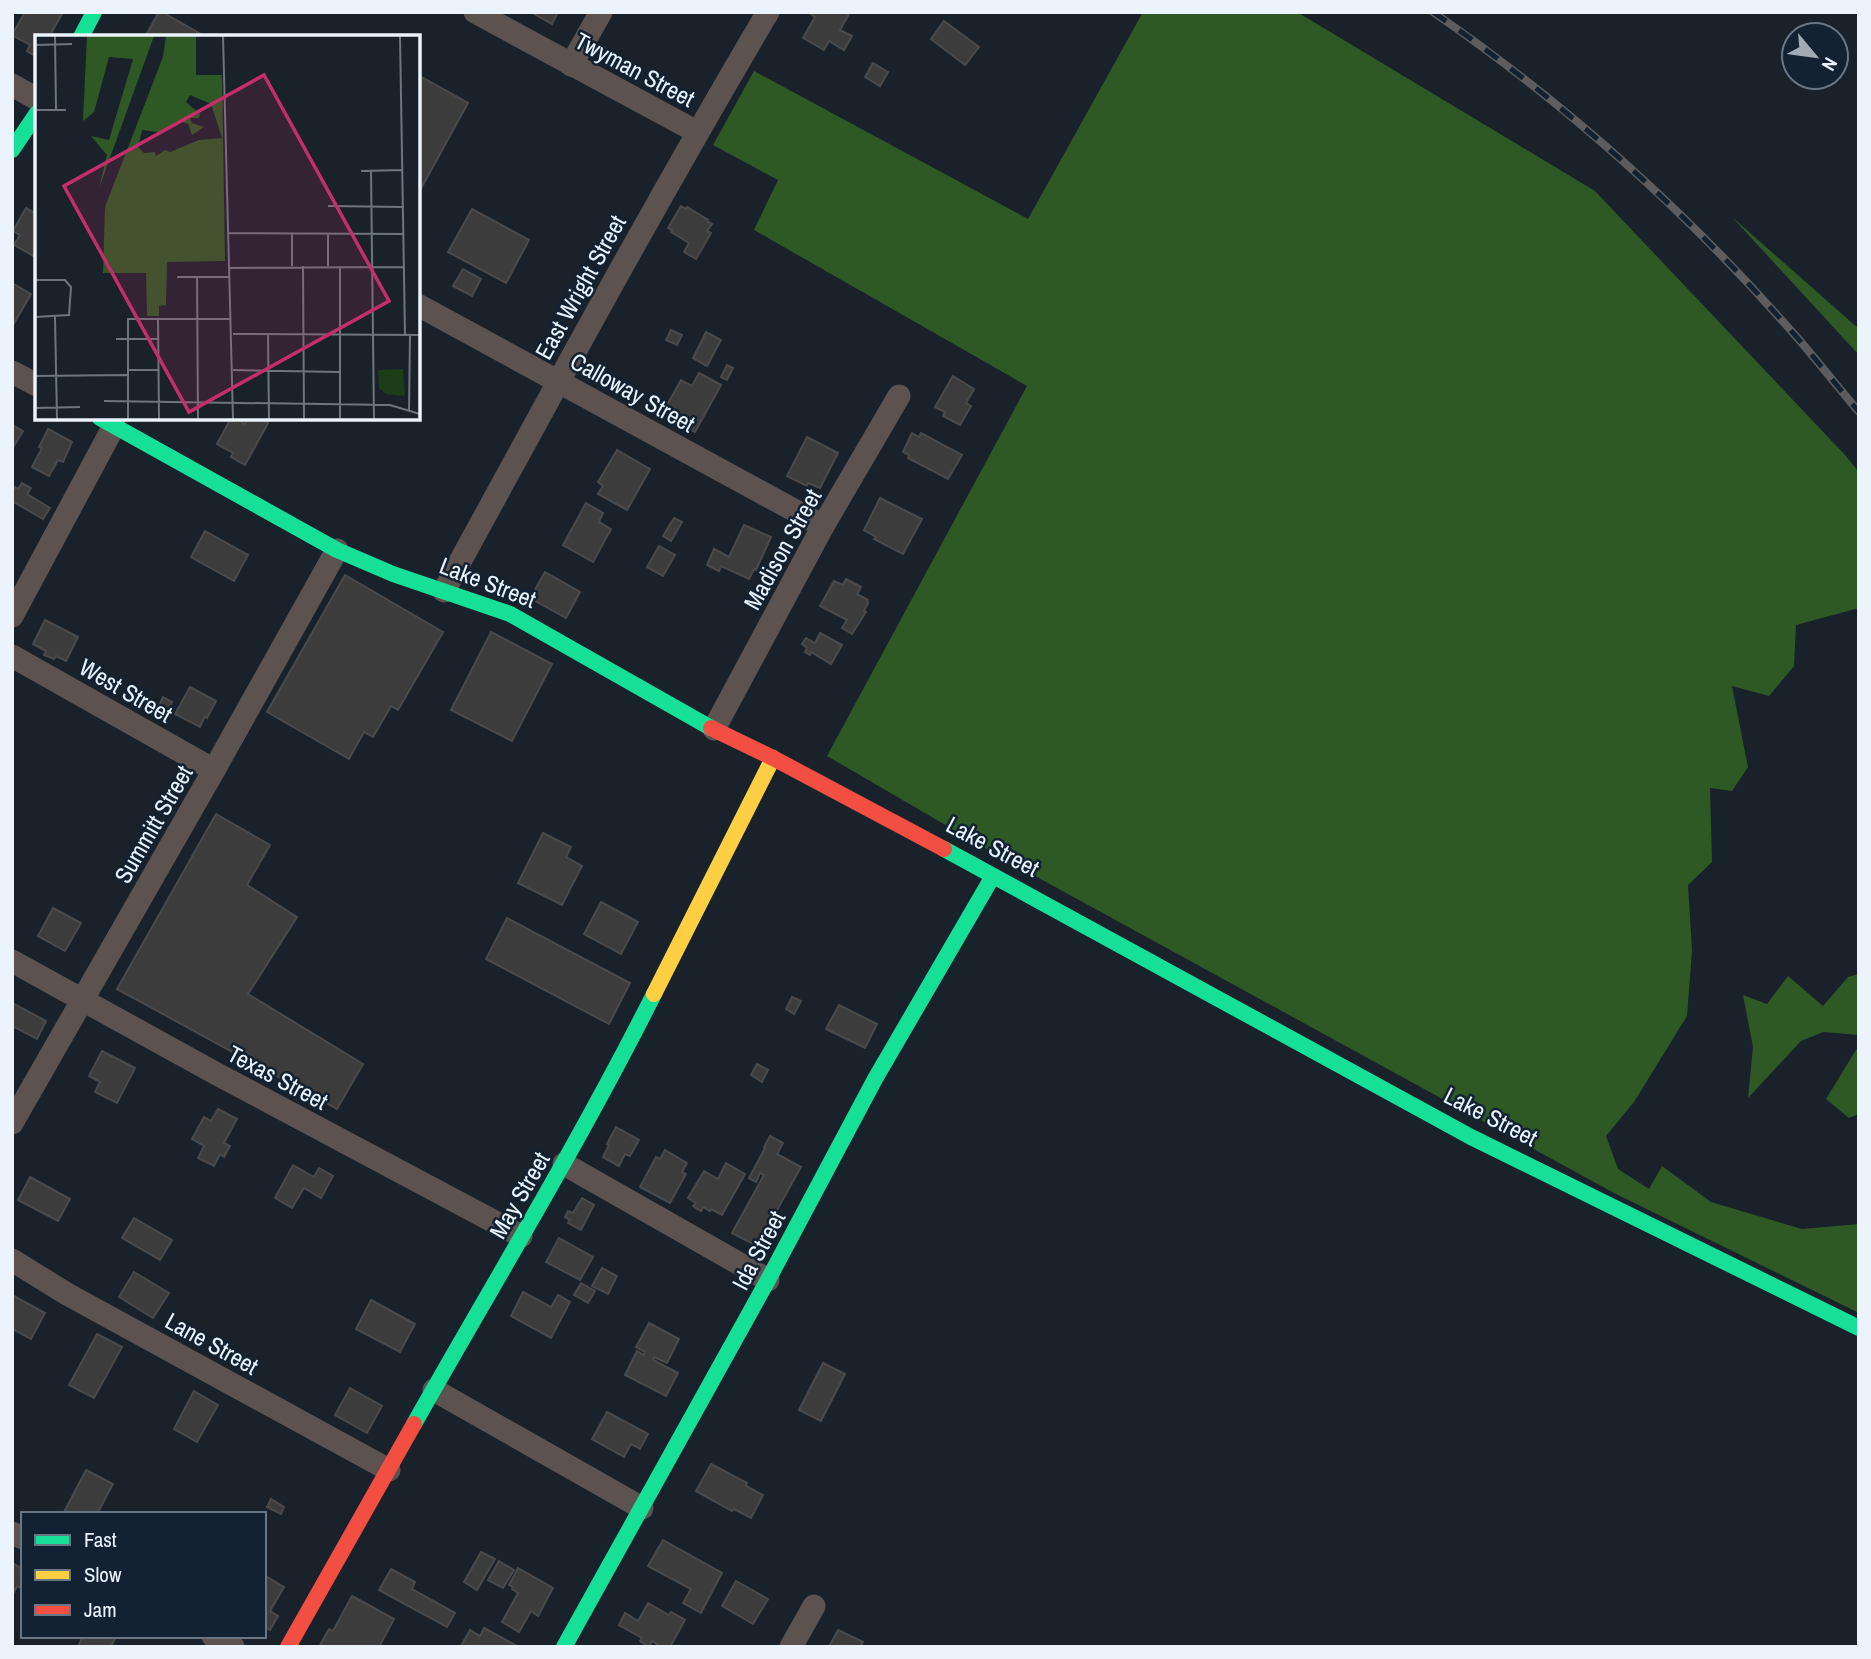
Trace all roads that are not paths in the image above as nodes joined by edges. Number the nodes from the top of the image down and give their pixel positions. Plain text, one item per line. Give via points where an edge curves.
1 (94, 12) edge
2 (475, 12) edge
3 (601, 12) edge
4 (768, 12) edge
5 (82, 35) edge
6 (571, 65) junction
7 (12, 85) edge
8 (35, 98) edge
9 (35, 116) edge
10 (697, 132) junction
11 (12, 150) edge
12 (420, 306) edge
13 (12, 372) edge
14 (558, 381) junction
15 (35, 384) edge
16 (899, 396) dead end
17 (107, 422) edge
18 (823, 526) junction
19 (337, 550) junction
20 (444, 591) junction
21 (12, 616) edge
22 (12, 656) edge
23 (714, 729) junction
24 (774, 758) junction
25 (214, 770) junction
26 (993, 876) junction
27 (12, 961) edge
28 (82, 999) junction
29 (12, 1123) edge
30 (564, 1164) junction
31 (521, 1236) junction
32 (12, 1260) edge
33 (768, 1280) junction
34 (1859, 1328) edge
35 (434, 1390) junction
36 (389, 1470) junction
37 (642, 1508) junction
38 (814, 1606) dead end
39 (217, 1638) edge
40 (233, 1647) edge
41 (288, 1647) edge
42 (564, 1647) edge
43 (791, 1647) edge

1 - 5 street
2 - 6 street, Twyman Street
3 - 6 street
4 - 10 street, East Wright Street
6 - 10 street, Twyman Street
7 - 8 street
9 - 11 street
10 - 14 street, East Wright Street
12 - 14 street, Calloway Street
13 - 15 street
14 - 18 street, Calloway Street
14 - 20 street, East Wright Street
16 - 18 street, Madison Street
17 - 19 street, Lake Street
17 - 21 street
18 - 23 street, Madison Street
19 - 20 street, Lake Street
19 - 25 street, Summitt Street
20 - 23 street, Lake Street via 510,614
22 - 25 street, West Street
23 - 24 street, Lake Street
24 - 26 street, Lake Street
24 - 30 street, May Street
25 - 28 street, Summitt Street
26 - 33 street, Ida Street via 875,1079
26 - 34 street, Lake Street via 1471,1137
27 - 28 street, Texas Street
28 - 29 street, Summitt Street
28 - 31 street, Texas Street
30 - 31 street, May Street
30 - 33 street
31 - 35 street, May Street
32 - 36 street, Lane Street
33 - 37 street, Ida Street
35 - 36 street, May Street
35 - 37 street
36 - 41 street, May Street
37 - 42 street, Ida Street
38 - 43 street
39 - 40 street

